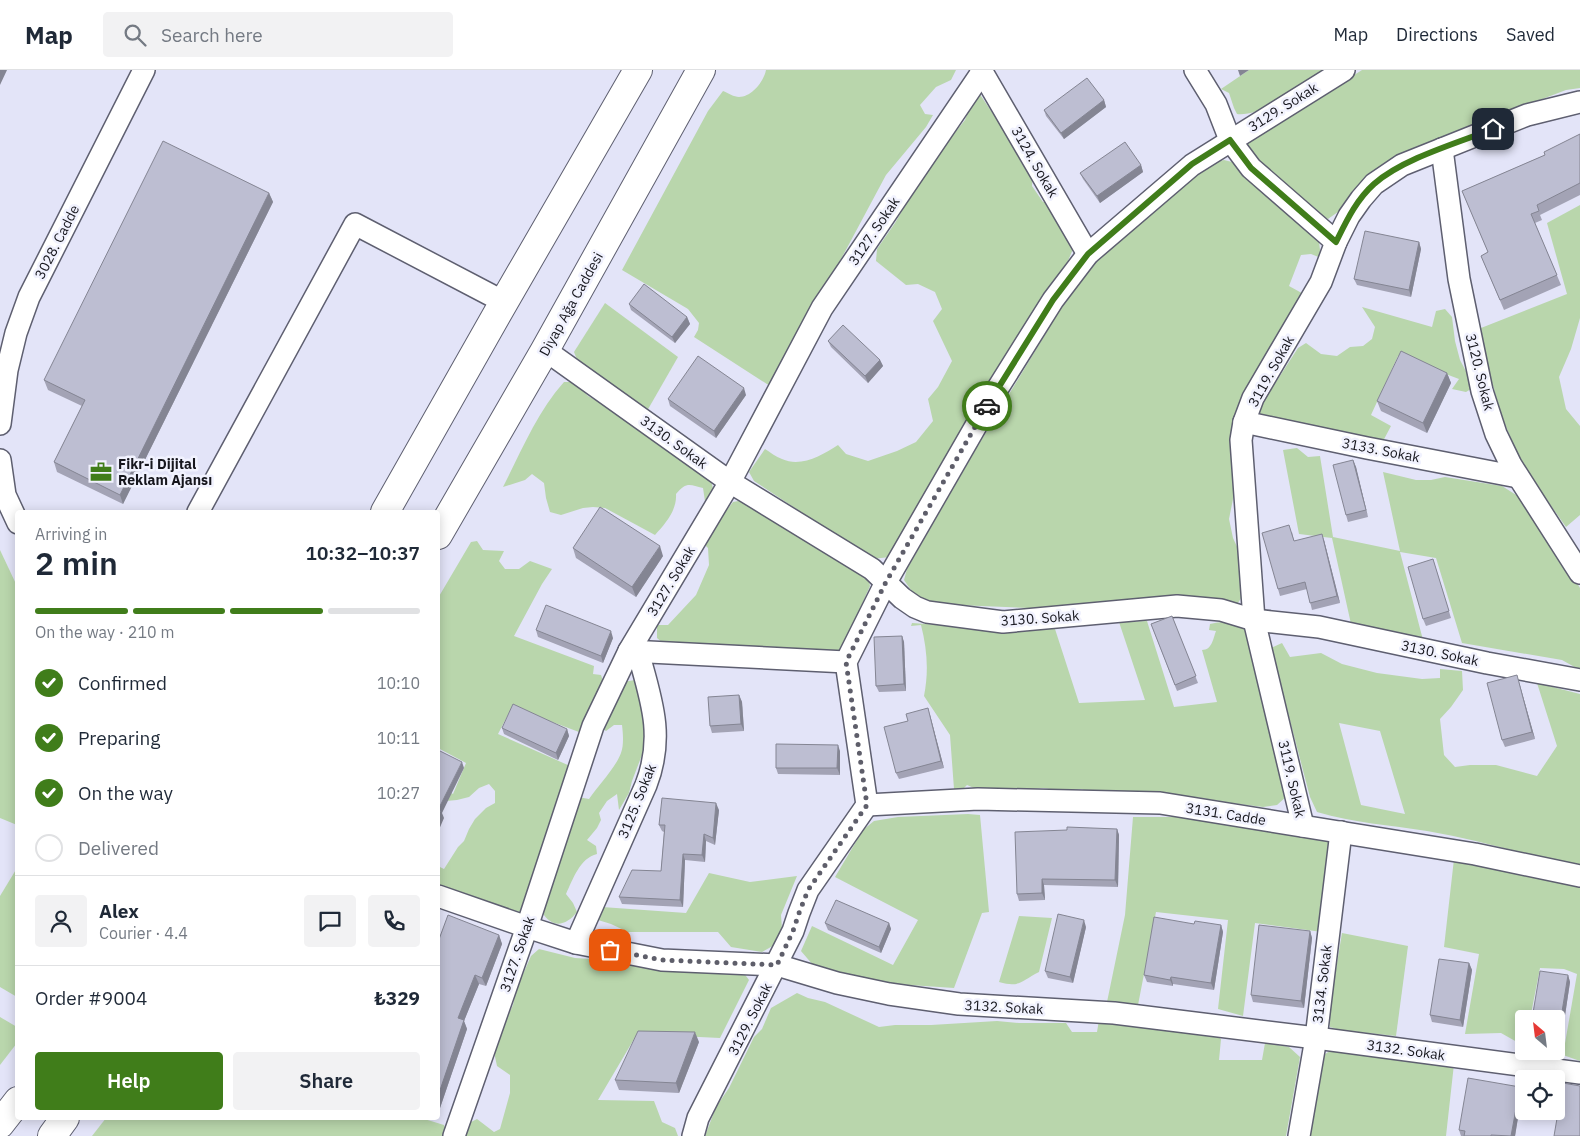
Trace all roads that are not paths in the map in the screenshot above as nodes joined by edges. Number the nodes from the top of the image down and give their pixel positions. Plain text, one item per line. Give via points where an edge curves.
1 (144, 70) edge
2 (638, 70) edge
3 (701, 70) edge
4 (1195, 70) edge
5 (1344, 70) edge
6 (982, 71) edge
7 (1580, 102) edge
8 (1230, 140) junction
9 (1442, 149) junction
10 (1336, 242) junction
11 (1088, 254) junction
12 (504, 302) junction
13 (545, 350) junction
14 (1244, 422) junction
15 (0, 424) edge
16 (0, 460) edge
17 (1518, 476) junction
18 (730, 482) junction
19 (199, 510) edge
20 (386, 510) edge
21 (15, 517) edge
22 (440, 533) edge
23 (1580, 573) edge
24 (886, 582) junction
25 (1254, 620) junction
26 (633, 651) junction
27 (846, 662) junction
28 (1580, 680) edge
29 (867, 805) junction
30 (1303, 826) junction
31 (1341, 832) junction
32 (1580, 876) edge
33 (440, 897) edge
34 (527, 927) junction
35 (576, 943) junction
36 (777, 965) junction
37 (1316, 1038) junction
38 (1580, 1074) edge
39 (15, 1105) edge
40 (64, 1120) edge
41 (0, 1124) edge
42 (52, 1136) edge
43 (454, 1136) edge
44 (693, 1136) edge
45 (1299, 1136) edge

1 - 15 street, 3028. Cadde via 29,297 7,370
2 - 12 main road
3 - 13 main road, Diyap Ağa Caddesi
4 - 8 street via 1216,104
5 - 8 street, 3129. Sokak
6 - 11 street, 3124. Sokak
6 - 18 street, 3127. Sokak via 822,308
7 - 9 street, 3119. Sokak via 1527,115
8 - 10 street via 1251,168
8 - 11 street, 3129. Sokak via 1192,164
9 - 10 street, 3119. Sokak via 1402,165 1374,184 1349,216
9 - 17 street, 3120. Sokak via 1459,279 1482,391 1496,434
10 - 14 street, 3119. Sokak via 1322,282 1253,398
11 - 24 street, 3129. Sokak via 1053,300 996,391
12 - 19 street via 355,224
12 - 20 main road
13 - 18 street, 3130. Sokak
13 - 22 main road, Diyap Ağa Caddesi
14 - 17 street, 3133. Sokak
14 - 25 street, 3119. Sokak via 1241,440
16 - 21 street via 5,495
17 - 23 street, 3120. Sokak
18 - 24 street, 3130. Sokak via 872,569
18 - 26 street, 3127. Sokak
24 - 25 street, 3130. Sokak via 902,598 927,612 1004,622 1178,606 1221,610
24 - 27 street, 3129. Sokak
25 - 28 street, 3130. Sokak via 1319,627
25 - 30 street, 3119. Sokak
26 - 27 street
26 - 34 street, 3127. Sokak via 592,726
26 - 35 street, 3125. Sokak via 652,701 656,731 654,759 646,785
27 - 29 street
29 - 30 street, 3131. Cadde via 978,799 1160,803
29 - 36 street, 3129. Sokak via 808,890
30 - 31 street, 3131. Cadde
31 - 32 street, 3131. Cadde via 1475,854
31 - 37 street, 3134. Sokak
33 - 34 street, 3132. Sokak
34 - 35 street, 3132. Sokak
34 - 43 street, 3127. Sokak
35 - 36 street, 3132. Sokak via 662,960
36 - 37 street, 3132. Sokak via 837,983 959,1004 1114,1013
36 - 44 street, 3129. Sokak via 698,1118
37 - 38 street, 3132. Sokak
37 - 45 street, 3134. Sokak
39 - 41 main road
40 - 42 main road

